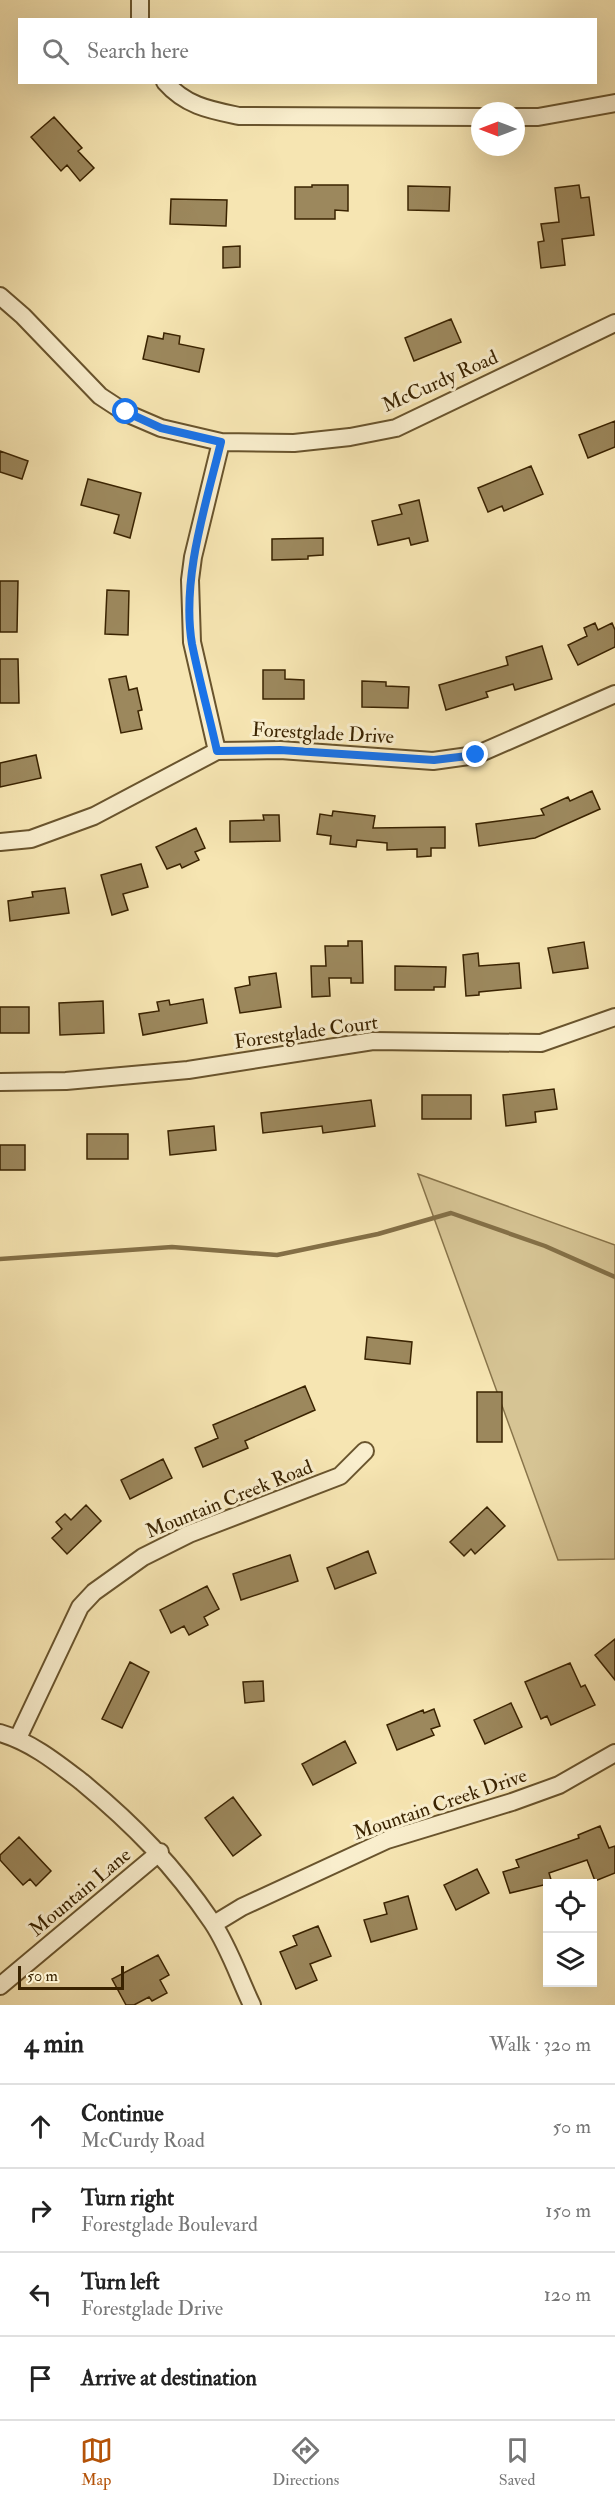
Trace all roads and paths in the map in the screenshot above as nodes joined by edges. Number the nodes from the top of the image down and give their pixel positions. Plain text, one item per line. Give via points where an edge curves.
1 (140, 0) edge
2 (140, 18) edge
3 (167, 84) edge
4 (615, 103) edge
5 (471, 117) edge
6 (525, 117) edge
7 (0, 296) edge
8 (615, 323) edge
9 (221, 442) junction
10 (615, 694) edge
11 (217, 751) junction
12 (0, 842) edge
13 (615, 1017) edge
14 (0, 1082) edge
15 (365, 1451) dead end
16 (0, 1733) edge
17 (18, 1738) junction
18 (615, 1753) edge
19 (159, 1852) junction
20 (214, 1924) junction
21 (0, 1986) edge
22 (252, 2005) edge

1 - 2 street
3 - 5 street via 176,95 201,109 239,116
4 - 6 street
7 - 9 street, McCurdy Road via 100,396 161,428
8 - 9 street, McCurdy Road via 396,428 294,443
9 - 11 street via 190,580 192,642
10 - 11 street, Forestglade Drive via 476,755 454,759 280,750
11 - 12 street, Forestglade Drive via 94,816 31,839
13 - 14 street, Forestglade Court via 542,1043 373,1041 188,1070 66,1081
15 - 17 street, Mountain Creek Road via 340,1476 189,1534 143,1557 94,1592 80,1608
16 - 17 street
17 - 19 street via 64,1768 122,1815
18 - 20 street, Mountain Creek Drive via 558,1785 387,1840 242,1907
19 - 20 street
19 - 21 street, Mountain Lane
20 - 22 street

